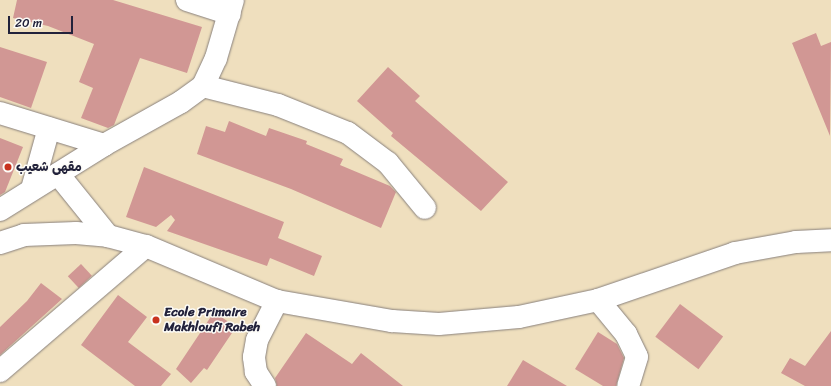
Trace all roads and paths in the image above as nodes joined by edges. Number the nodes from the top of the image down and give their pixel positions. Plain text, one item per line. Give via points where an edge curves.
1 (187, 0) edge
2 (231, 7) edge
3 (203, 86) junction
4 (0, 113) edge
5 (50, 128) junction
6 (104, 145) junction
7 (58, 174) junction
8 (32, 189) junction
9 (425, 208) dead end
10 (1, 209) edge
11 (24, 235) junction
12 (108, 236) junction
13 (831, 240) edge
14 (0, 243) edge
15 (146, 246) junction
16 (598, 300) junction
17 (277, 301) junction
18 (0, 371) edge
19 (265, 386) edge
20 (628, 386) edge

1 - 2 street
2 - 3 street via 216,58
3 - 6 street via 181,102
3 - 9 street via 278,105 348,133 388,163
4 - 5 street
5 - 6 street
5 - 8 street
6 - 7 street
7 - 8 street
7 - 12 street
8 - 10 street
10 - 11 street
11 - 12 street via 76,232
11 - 14 street
12 - 15 street
13 - 16 street via 796,242 735,253
15 - 17 street
15 - 18 street
16 - 17 street via 519,317 440,324 392,321
16 - 20 street via 626,334 637,357
17 - 19 street via 257,340 254,358 256,372

